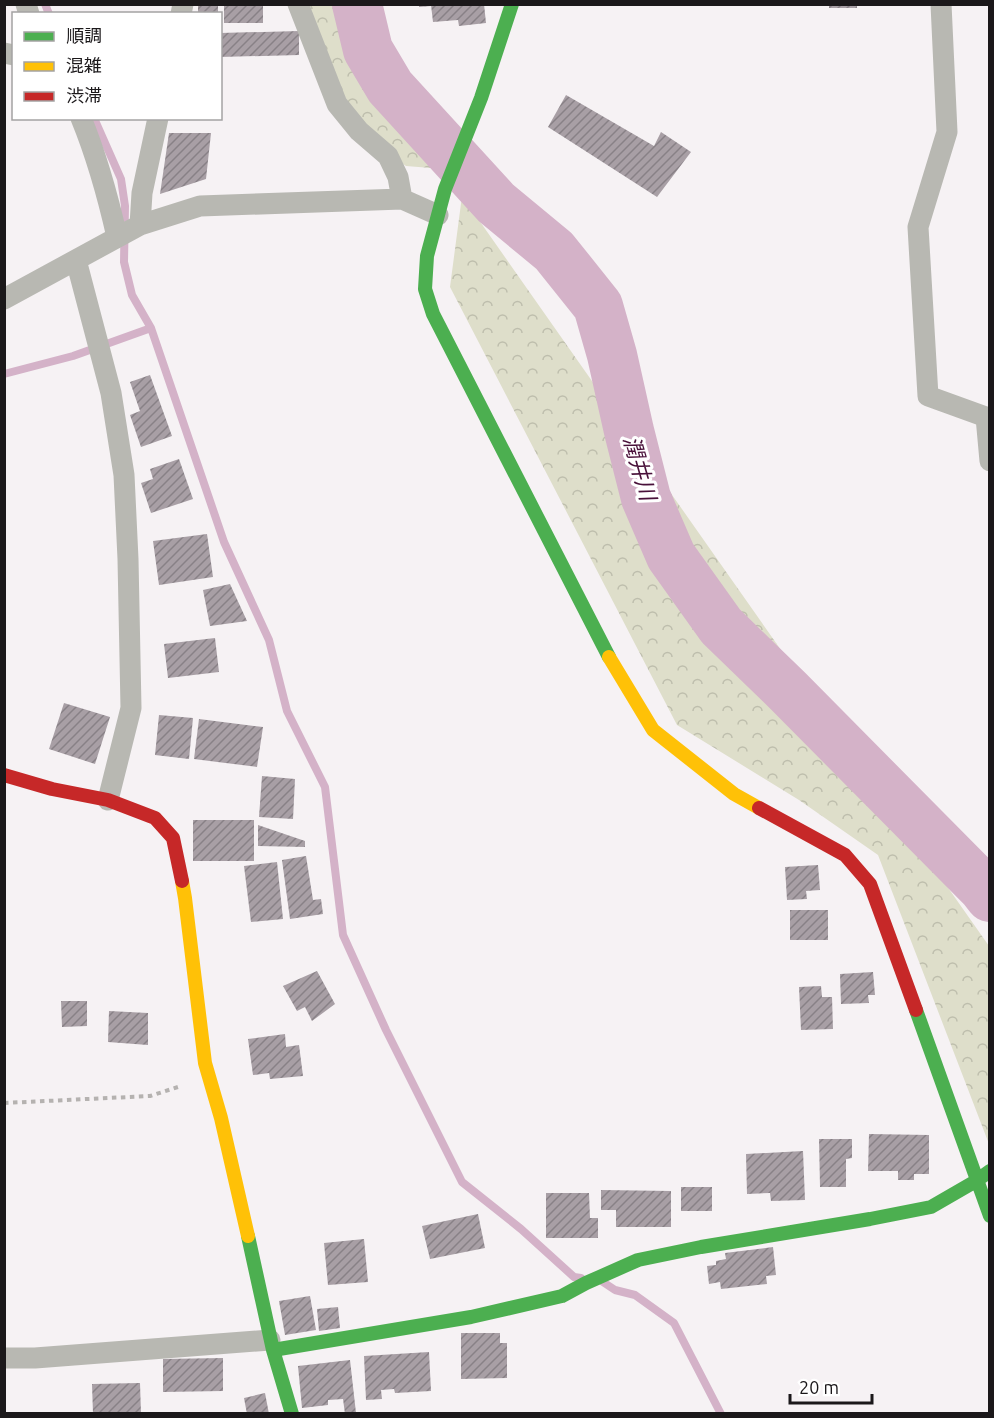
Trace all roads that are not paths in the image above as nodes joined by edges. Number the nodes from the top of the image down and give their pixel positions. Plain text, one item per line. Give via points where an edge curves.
1 (298, 4) edge
2 (512, 4) edge
3 (941, 4) edge
4 (82, 120) edge
5 (158, 120) edge
6 (402, 199) junction
7 (438, 214) junction
8 (140, 225) junction
9 (117, 237) junction
10 (76, 260) junction
11 (4, 299) edge
12 (988, 417) edge
13 (990, 461) edge
14 (4, 775) edge
15 (108, 800) junction
16 (990, 1171) edge
17 (976, 1181) junction
18 (990, 1216) edge
19 (272, 1345) junction
20 (4, 1358) edge
21 (292, 1413) edge

1 - 6 street via 338,104 359,131 388,156 398,177
2 - 7 street
3 - 12 street via 947,132 918,227 928,396
4 - 9 street via 98,163
5 - 8 street via 142,193
6 - 7 street
6 - 8 street via 200,206
7 - 17 street via 427,256 425,289 433,314 607,654 653,730 734,794 845,855 870,884
8 - 9 street
9 - 10 street
10 - 11 street
10 - 15 street via 111,393 124,475 130,708
12 - 13 street
14 - 15 street
15 - 19 street via 155,818 173,838 185,898 205,1063
16 - 17 street
17 - 18 street
17 - 19 street via 932,1207 638,1260 562,1296 494,1312
19 - 20 street
19 - 21 street

